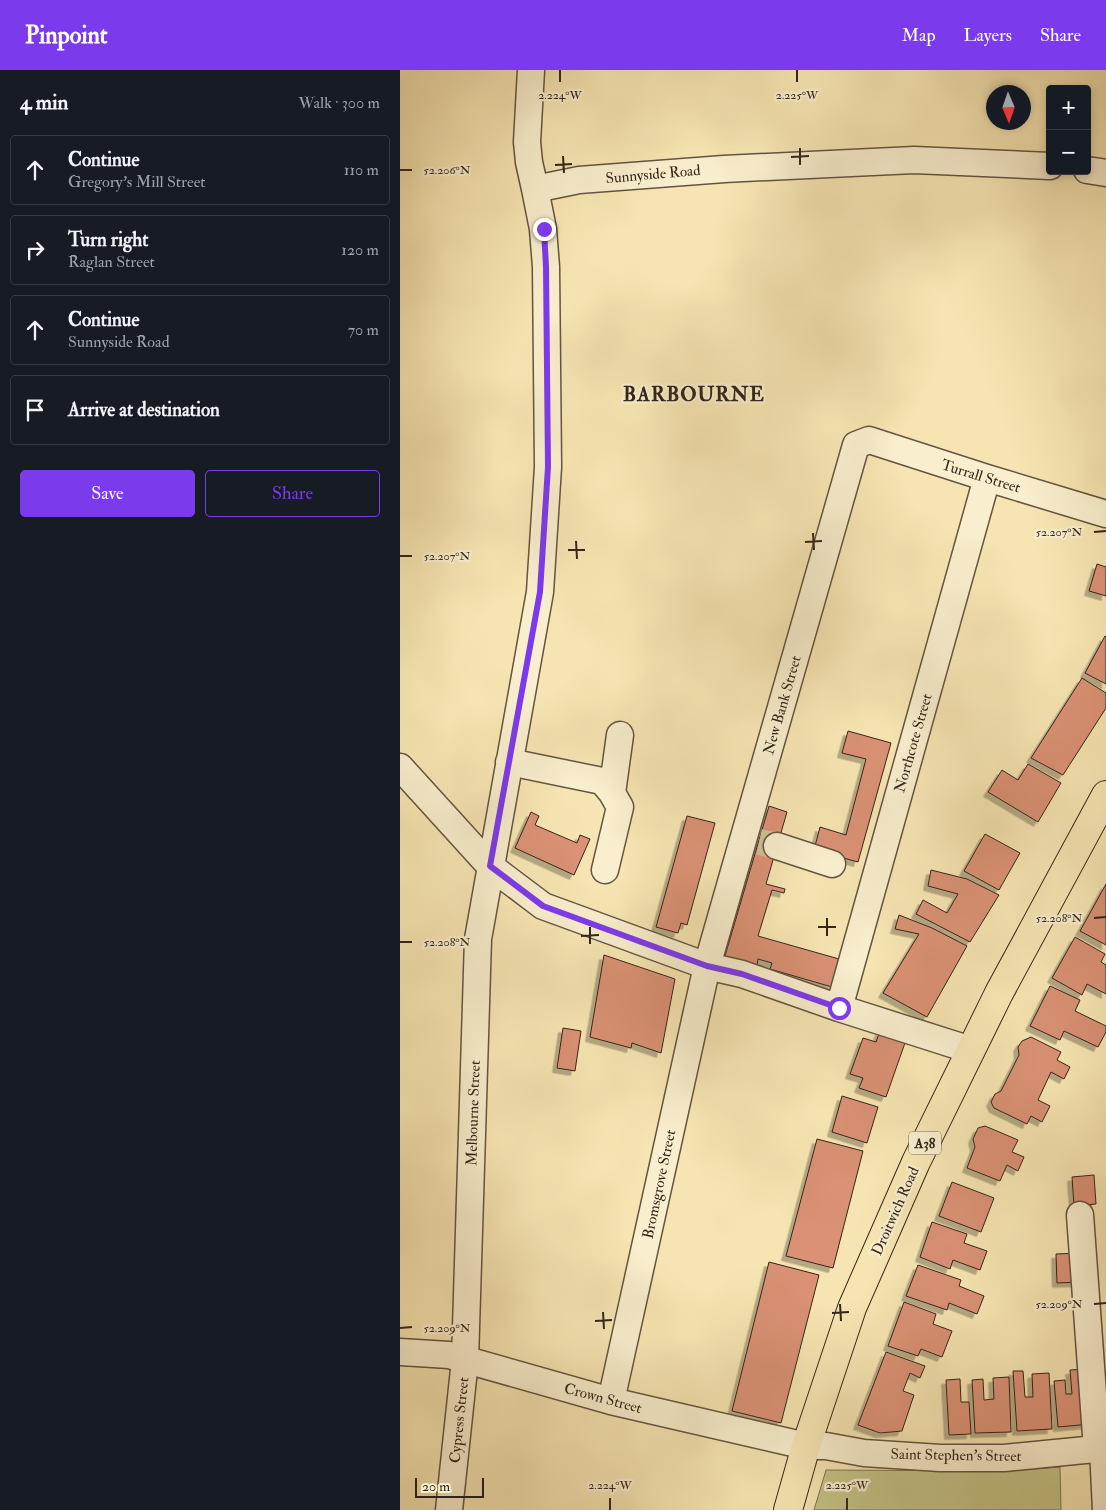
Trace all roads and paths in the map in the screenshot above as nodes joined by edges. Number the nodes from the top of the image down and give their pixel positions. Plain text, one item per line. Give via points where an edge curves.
1 (531, 70) edge
2 (1046, 166) edge
3 (1091, 170) edge
4 (1106, 172) edge
5 (535, 190) junction
6 (856, 445) joint
7 (987, 478) junction
8 (1106, 514) edge
9 (620, 735) dead end
10 (509, 762) junction
11 (400, 767) edge
12 (612, 793) junction
13 (1106, 795) edge
14 (760, 842) junction
15 (832, 864) dead end
16 (490, 866) junction
17 (605, 870) dead end
18 (707, 966) junction
19 (839, 1008) junction
20 (971, 1050) junction
21 (1080, 1215) dead end
22 (400, 1352) edge
23 (465, 1360) junction
24 (611, 1401) junction
25 (806, 1446) junction
26 (1102, 1449) edge
27 (449, 1510) edge
28 (788, 1510) edge
29 (1106, 1510) edge

1 - 5 street via 527,142
2 - 5 street, Sunnyside Road via 914,160 578,180
3 - 4 street
5 - 10 street, Melbourne Street via 544,229 546,267 548,467 540,592
6 - 7 street, Turrall Street via 869,440
6 - 14 street, New Bank Street
7 - 8 street, Turrall Street
7 - 19 street, Northcote Street
9 - 12 street
10 - 12 street via 602,781
10 - 16 street, Melbourne Street
11 - 16 street
12 - 17 street via 620,807
13 - 20 main road, Droitwich Road / A38
14 - 15 street
14 - 18 street, New Bank Street
16 - 18 street via 543,906
16 - 23 street, Melbourne Street via 478,939
18 - 19 street via 742,974
18 - 24 street, Bromsgrove Street
19 - 20 street
20 - 25 main road, Droitwich Road / A38 via 916,1162 852,1308
21 - 26 street
22 - 23 street, Crown Street
23 - 24 street, Crown Street
23 - 27 street, Cypress Street
24 - 25 street, Crown Street via 695,1412
25 - 26 street, Saint Stephen's Street via 940,1458 1004,1458
25 - 28 main road, Droitwich Road / A38
26 - 29 street

